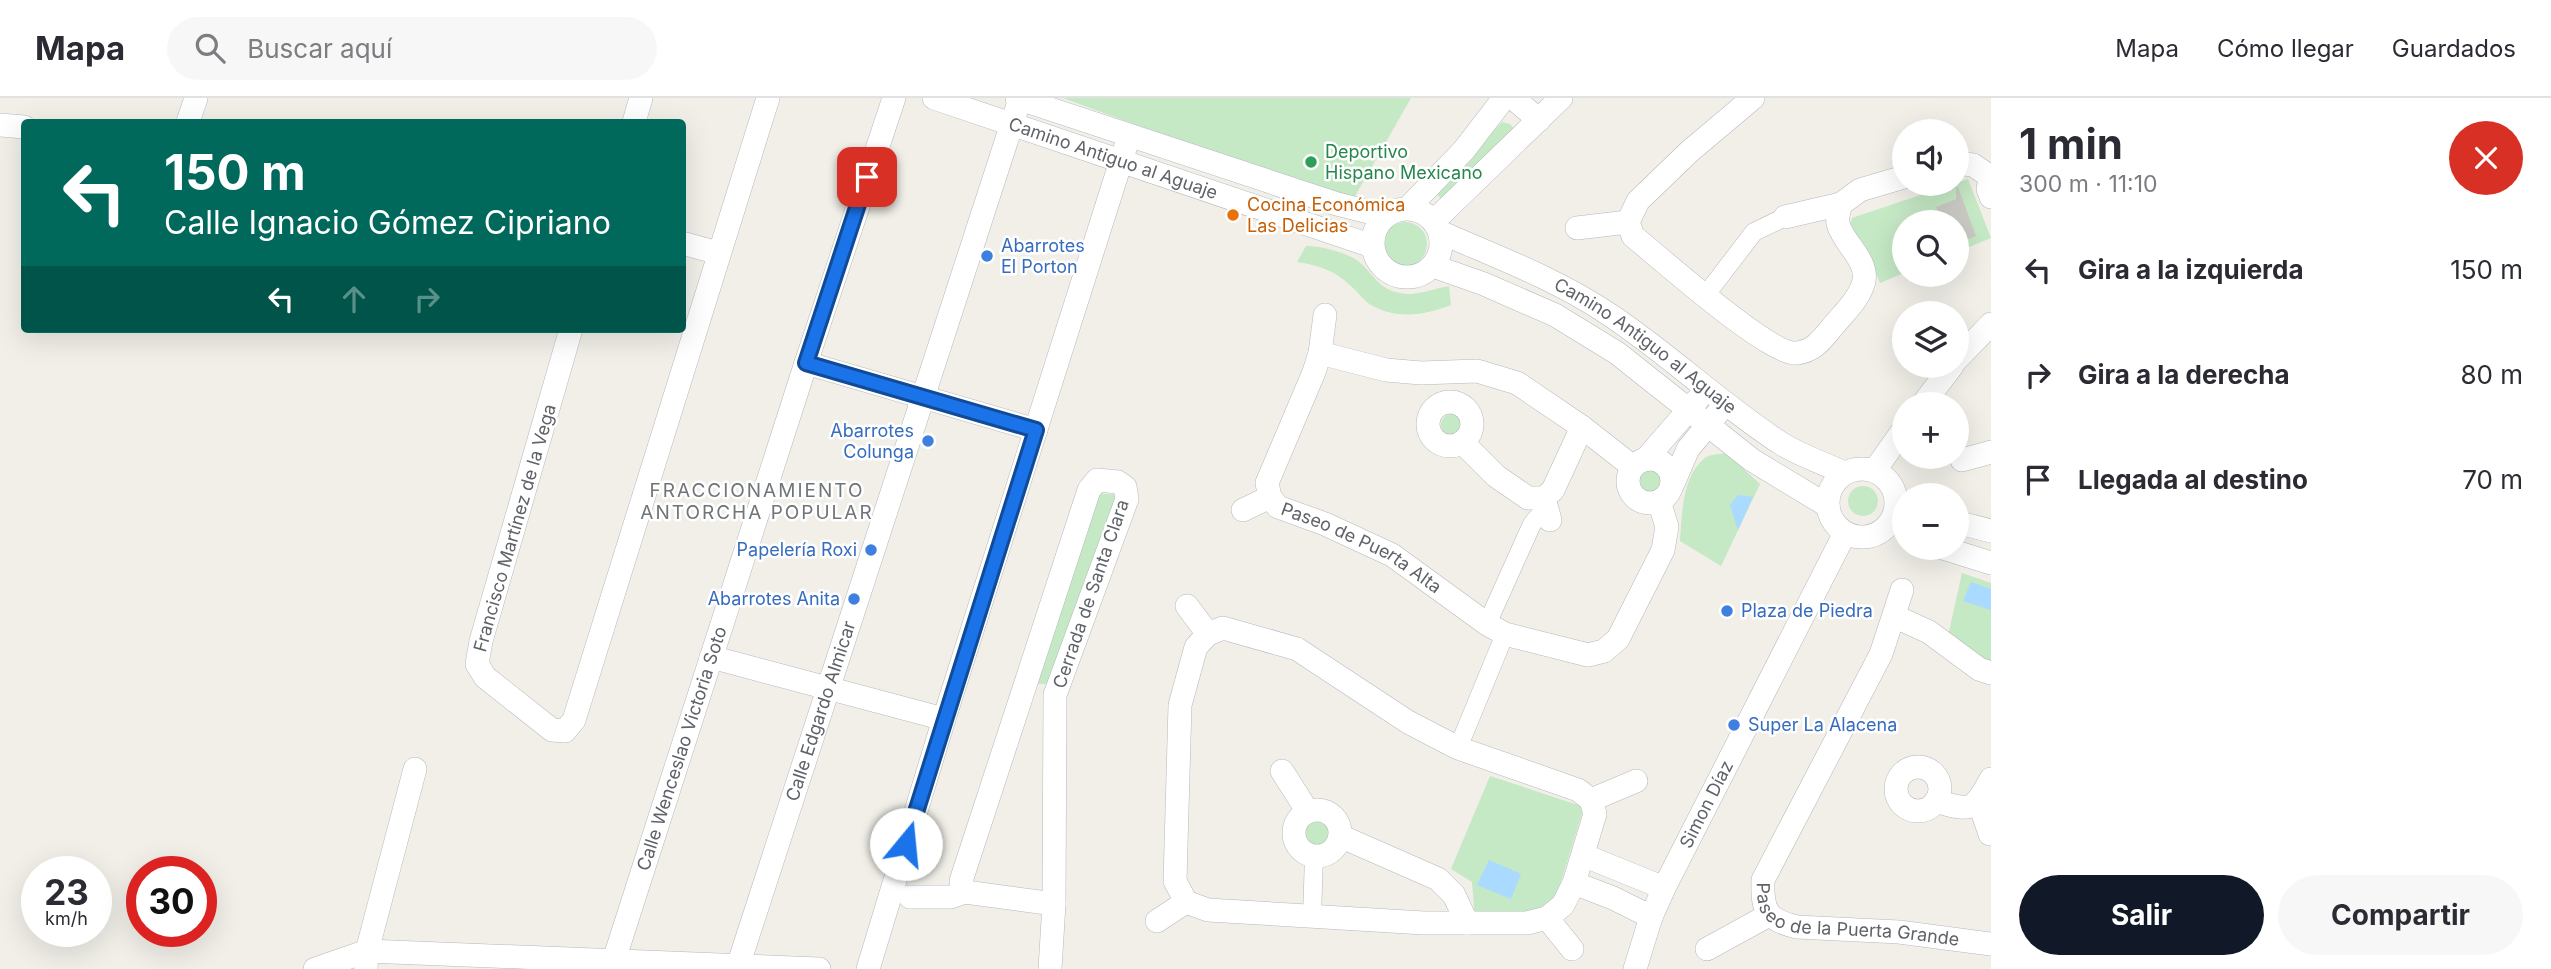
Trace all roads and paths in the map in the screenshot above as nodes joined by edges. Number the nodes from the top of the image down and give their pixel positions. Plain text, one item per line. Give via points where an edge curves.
1 (196, 98) edge
2 (642, 98) edge
3 (768, 98) edge
4 (894, 98) edge
5 (934, 98) edge
6 (1018, 98) edge
7 (1504, 98) edge
8 (1513, 98) edge
9 (1561, 98) edge
10 (1753, 98) edge
11 (189, 119) edge
12 (635, 119) edge
13 (1539, 120) junction
14 (0, 125) edge
15 (1012, 125) junction
16 (21, 127) edge
17 (1129, 136) junction
18 (1121, 162) junction
19 (1969, 165) edge
20 (1991, 176) edge
21 (1892, 181) edge
22 (1991, 197) edge
23 (1841, 204) junction
24 (1408, 208) junction
25 (1385, 216) junction
26 (1785, 217) joint
27 (1628, 222) junction
28 (1437, 227) junction
29 (1577, 228) dead end
30 (686, 244) edge
31 (1372, 246) junction
32 (718, 253) junction
33 (1433, 266) junction
34 (1705, 296) junction
35 (1325, 315) dead end
36 (1991, 324) edge
37 (570, 333) edge
38 (1969, 347) edge
39 (1320, 353) junction
40 (806, 363) junction
41 (1943, 378) edge
42 (1707, 388) junction
43 (1932, 392) edge
44 (922, 397) junction
45 (1726, 404) junction
46 (1688, 410) junction
47 (1706, 425) junction
48 (1582, 427) junction
49 (1036, 430) junction
50 (1462, 442) dead end
51 (1892, 446) edge
52 (1991, 452) edge
53 (1969, 458) edge
54 (1639, 463) junction
55 (1875, 470) junction
56 (1844, 473) junction
57 (1892, 485) edge
58 (1666, 494) junction
59 (1270, 497) junction
60 (1828, 506) junction
61 (1547, 508) junction
62 (1243, 510) dead end
63 (1969, 525) edge
64 (1991, 531) edge
65 (1845, 533) junction
66 (1892, 533) edge
67 (1969, 556) edge
68 (1991, 562) edge
69 (1902, 590) dead end
70 (1187, 606) dead end
71 (1894, 617) junction
72 (1496, 629) junction
73 (1208, 634) junction
74 (711, 657) junction
75 (1991, 673) edge
76 (1025, 687) junction
77 (828, 688) junction
78 (1055, 695) junction
79 (944, 719) junction
80 (1458, 748) junction
81 (415, 769) dead end
82 (1282, 771) dead end
83 (1991, 779) edge
84 (1636, 781) dead end
85 (1591, 800) junction
86 (1937, 801) dead end
87 (1979, 802) junction
88 (1308, 812) junction
89 (1990, 834) edge
90 (1340, 835) junction
91 (1583, 855) junction
92 (1314, 856) junction
93 (1574, 883) junction
94 (1664, 888) junction
95 (965, 892) junction
96 (910, 897) dead end
97 (1186, 902) junction
98 (1054, 904) junction
99 (1769, 915) junction
100 (1312, 916) junction
101 (1651, 917) junction
102 (1547, 918) junction
103 (1157, 921) dead end
104 (1467, 923) junction
105 (1991, 944) edge
106 (1572, 949) dead end
107 (1707, 949) dead end
108 (366, 960) edge
109 (614, 960) junction
110 (738, 966) junction
111 (314, 969) edge
112 (804, 969) edge
113 (868, 969) edge
114 (1050, 969) edge
115 (1635, 969) edge

1 - 11 street
2 - 12 street
3 - 32 street, Francisco Martínez de la Vega
4 - 40 street, Calle Wenceslao Victoria Soto
5 - 15 street, Camino Antiguo al Aguaje
6 - 15 street, Calle Edgardo Almicar
6 - 17 street, Camino Antiguo al Aguaje
7 - 24 street via 1464,150
8 - 13 street
9 - 13 street
10 - 27 street via 1639,201
13 - 28 street
14 - 16 street
15 - 18 street, Camino Antiguo al Aguaje
15 - 44 street, Calle Edgardo Almicar
17 - 18 street
17 - 25 street, Camino Antiguo al Aguaje
18 - 31 street, Camino Antiguo al Aguaje
18 - 49 street
19 - 20 street
20 - 22 street
21 - 23 street via 1860,190
23 - 26 street
23 - 34 street via 1837,222 1864,267 1864,281 1858,296 1815,348 1795,354 1774,346
24 - 25 street
24 - 28 street via 1418,210
25 - 31 street
26 - 34 street via 1754,232
27 - 29 street
27 - 34 street via 1633,236
28 - 33 street via 1441,244
28 - 42 street, Camino Antiguo al Aguaje via 1605,311
30 - 32 street
31 - 33 street via 1375,258 1391,274 1413,277
32 - 37 street, Francisco Martínez de la Vega via 574,720 565,731 552,730 485,677 477,664
33 - 46 street, Camino Antiguo al Aguaje via 1555,314 1617,352
35 - 39 street, Paseo de Puerta Alta
36 - 38 street
39 - 48 street via 1386,370 1477,371 1517,383
39 - 59 street, Paseo de Puerta Alta via 1267,483
40 - 44 street
40 - 74 street, Calle Wenceslao Victoria Soto
41 - 43 street
42 - 45 street, Camino Antiguo al Aguaje
42 - 46 street
44 - 49 street
44 - 77 street, Calle Edgardo Almicar
45 - 47 street
45 - 56 street, Camino Antiguo al Aguaje via 1784,445
46 - 47 street, Camino Antiguo al Aguaje
46 - 54 street
47 - 58 street via 1688,449
47 - 60 street, Camino Antiguo al Aguaje via 1752,460
48 - 54 street
48 - 61 street
49 - 79 street
50 - 61 street via 1496,476
51 - 55 street
52 - 53 street
54 - 58 street via 1664,463 1671,473
54 - 58 street via 1628,479 1631,492 1646,503
55 - 56 street
55 - 57 street
56 - 60 street via 1831,487
58 - 72 street, Paseo de Puerta Alta via 1663,550 1618,639 1604,651 1587,655
59 - 62 street
59 - 72 street, Paseo de Puerta Alta via 1278,507 1392,555
60 - 65 street via 1833,522
61 - 72 street via 1532,524
63 - 64 street
65 - 66 street via 1869,537
65 - 94 street, Simon Díaz
67 - 68 street
69 - 71 street, Paseo de la Puerta Grande
70 - 73 street
71 - 75 street via 1929,632
71 - 99 street, Paseo de la Puerta Grande via 1881,654 1763,880 1762,902
72 - 80 street
73 - 80 street via 1223,628 1297,649 1408,722
73 - 97 street via 1196,648 1180,705 1175,881
74 - 77 street
74 - 109 street, Calle Wenceslao Victoria Soto
76 - 78 street
76 - 78 street, Cerrada de Santa Clara via 1089,490 1097,481 1118,482 1128,499
76 - 95 street, Cerrada de Santa Clara via 961,881
77 - 79 street
77 - 110 street, Calle Edgardo Almicar
78 - 98 street, Cerrada de Santa Clara
79 - 113 street
80 - 85 street via 1578,790
81 - 108 street
82 - 88 street
83 - 87 street
84 - 85 street
85 - 91 street via 1595,814
86 - 87 street via 1957,808
87 - 89 street
88 - 90 street via 1331,814
88 - 92 street via 1296,822 1294,838 1301,850
90 - 92 street via 1334,849
90 - 104 street via 1438,879 1454,895
91 - 93 street
91 - 94 street
92 - 100 street
93 - 101 street
93 - 102 street via 1563,905
94 - 101 street, Simon Díaz
95 - 96 street via 951,897
95 - 98 street
97 - 100 street via 1209,910
97 - 103 street
98 - 114 street, Cerrada de Santa Clara
99 - 105 street, Paseo de la Puerta Grande via 1797,928 1899,932
99 - 107 street
100 - 104 street
101 - 115 street, Simon Díaz
102 - 104 street via 1527,923
102 - 106 street
108 - 109 street
108 - 111 street
109 - 110 street
110 - 112 street

